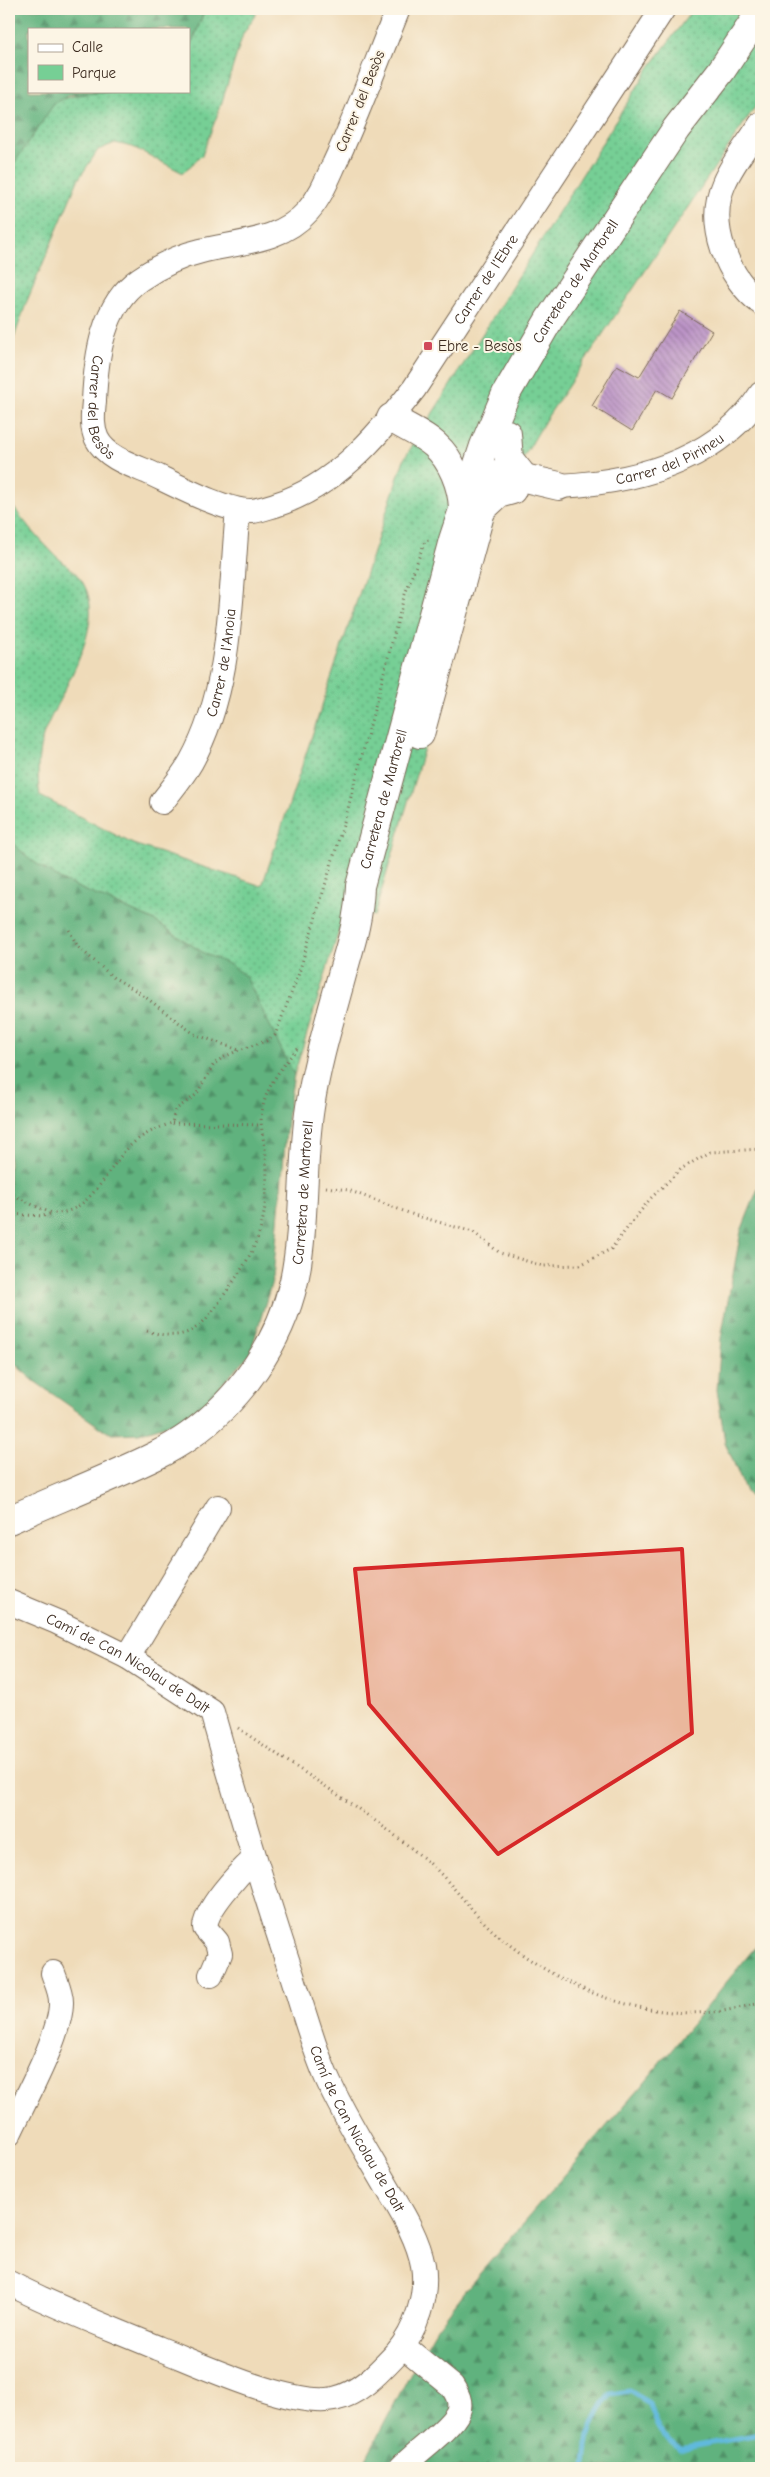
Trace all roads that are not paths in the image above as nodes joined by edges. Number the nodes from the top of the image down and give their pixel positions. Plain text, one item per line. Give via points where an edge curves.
1 (398, 9) edge
2 (761, 11) edge
3 (652, 14) edge
4 (721, 71) junction
5 (761, 124) edge
6 (761, 303) edge
7 (761, 394) edge
8 (504, 412) junction
9 (391, 418) junction
10 (435, 445) junction
11 (509, 481) junction
12 (559, 486) joint
13 (472, 509) junction
14 (238, 510) junction
15 (453, 540) junction
16 (162, 802) dead end
17 (359, 914) junction
18 (218, 1507) dead end
19 (9, 1520) edge
20 (9, 1602) edge
21 (128, 1657) junction
22 (253, 1860) junction
23 (53, 1973) dead end
24 (211, 1975) dead end
25 (9, 2134) edge
26 (9, 2283) edge
27 (403, 2346) junction
28 (401, 2468) edge

1 - 14 street, Carrer del Besòs via 356,116 321,193 306,213 297,221 255,241 200,251 166,263 137,280 119,299 105,329 98,351 95,379 93,420 98,441 120,460
2 - 4 main road, Carretera de Martorell
3 - 9 street, Carrer de l'Ebre via 439,352
4 - 8 main road, Carretera de Martorell via 676,129 550,320
4 - 8 main road via 706,103 655,189 534,379
5 - 6 street via 724,184 717,217 720,242 738,282
7 - 12 street, Carrer del Pirineu via 751,410 730,431 681,461 618,480
8 - 10 main road via 471,439 457,445
8 - 11 main road via 490,442 488,470
8 - 13 main road, Carretera de Martorell via 484,446
9 - 10 main road
9 - 14 street, Carrer de l'Ebre via 353,459 326,482 288,501 260,510
10 - 13 main road via 456,476
11 - 12 main road via 535,491
11 - 13 main road
11 - 15 main road via 479,487 467,522
13 - 15 main road, Carretera de Martorell
13 - 17 main road via 435,684 402,795
14 - 16 street, Carrer de l'Anoia via 223,675 206,730 190,763
15 - 17 main road, Carretera de Martorell via 360,886
17 - 19 main road, Carretera de Martorell via 310,1105 298,1249 290,1294 266,1352 239,1390 206,1423 167,1450
18 - 21 street
20 - 21 street, Camí de Can Nicolau de Dalt
21 - 22 street, Camí de Can Nicolau de Dalt via 212,1712
22 - 24 street via 218,1901 205,1923 205,1928 220,1948 219,1961
22 - 27 street, Camí de Can Nicolau de Dalt via 327,2078 419,2247 423,2291 417,2315
23 - 25 street via 61,2001 60,2015 48,2050
26 - 27 street, Camí de Can Nicolau de Dalt via 87,2319 218,2372 300,2399 336,2399 352,2392 375,2377
27 - 28 street via 452,2386 459,2406 452,2420

